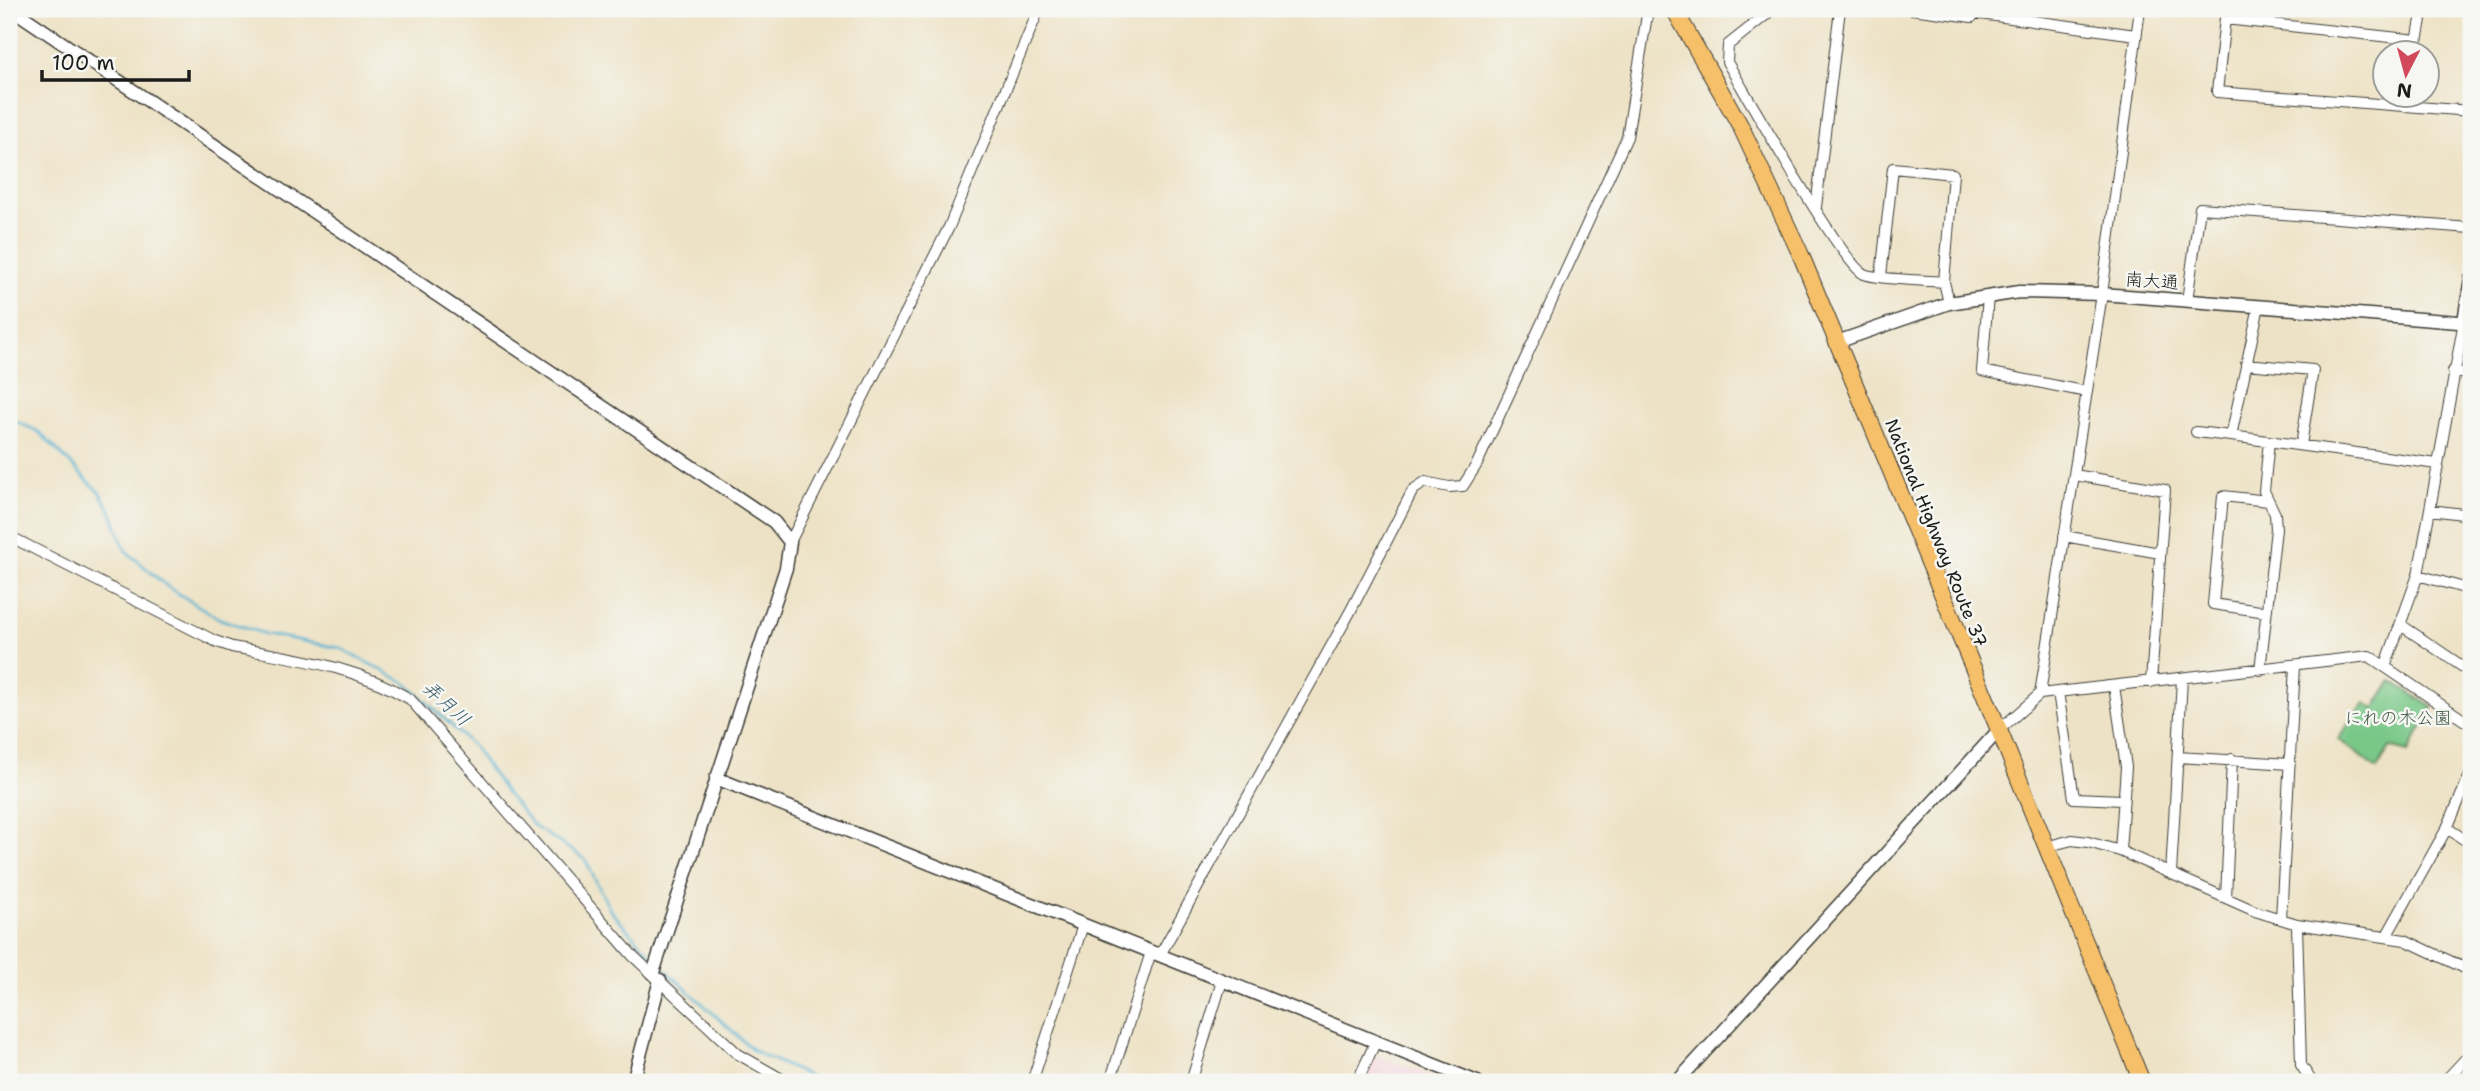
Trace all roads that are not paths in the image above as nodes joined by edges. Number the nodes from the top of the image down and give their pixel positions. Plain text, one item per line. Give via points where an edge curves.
1 (12, 9) edge
2 (1039, 9) edge
3 (1648, 9) edge
4 (1674, 9) edge
5 (1769, 9) edge
6 (1840, 9) edge
7 (1912, 9) edge
8 (2140, 9) edge
9 (2423, 9) edge
10 (1973, 11) edge
11 (2225, 14) edge
12 (2136, 34) junction
13 (2402, 38) edge
14 (2417, 38) edge
15 (2372, 103) edge
16 (2432, 108) edge
17 (2471, 111) edge
18 (1815, 208) junction
19 (2471, 228) edge
20 (1881, 276) junction
21 (2471, 278) edge
22 (1944, 282) junction
23 (2102, 295) junction
24 (1988, 296) junction
25 (2188, 301) junction
26 (1949, 303) junction
27 (2259, 306) junction
28 (2467, 322) edge
29 (1837, 342) junction
30 (2246, 364) junction
31 (2454, 371) junction
32 (2471, 374) edge
33 (2087, 391) junction
34 (2196, 432) dead end
35 (2231, 436) junction
36 (2269, 441) junction
37 (2301, 445) junction
38 (2437, 464) junction
39 (2074, 475) junction
40 (2268, 501) junction
41 (2430, 510) junction
42 (2471, 515) edge
43 (9, 536) edge
44 (2064, 537) junction
45 (790, 542) junction
46 (2161, 553) junction
47 (2418, 575) junction
48 (2471, 590) edge
49 (2266, 612) junction
50 (2401, 625) junction
51 (2471, 652) edge
52 (2295, 666) junction
53 (2385, 667) junction
54 (2260, 670) junction
55 (2469, 671) edge
56 (2182, 679) junction
57 (2151, 682) junction
58 (2114, 686) junction
59 (2058, 692) junction
60 (2040, 694) junction
61 (2471, 725) edge
62 (1999, 730) junction
63 (2178, 757) junction
64 (2232, 759) junction
65 (2290, 764) junction
66 (2471, 773) edge
67 (716, 778) junction
68 (2123, 800) junction
69 (2447, 828) junction
70 (2471, 844) edge
71 (2045, 847) junction
72 (2120, 851) junction
73 (2172, 874) junction
74 (2226, 898) junction
75 (2281, 919) junction
76 (2297, 924) junction
77 (1083, 925) junction
78 (2387, 935) junction
79 (1155, 953) junction
80 (2471, 971) edge
81 (656, 976) junction
82 (1222, 981) junction
83 (1376, 1041) junction
84 (2471, 1053) edge
85 (1032, 1081) edge
86 (633, 1082) edge
87 (788, 1082) edge
88 (1110, 1082) edge
89 (1191, 1082) edge
90 (1357, 1082) edge
91 (1477, 1082) edge
92 (1677, 1082) edge
93 (2142, 1082) edge
94 (2312, 1082) edge
95 (2444, 1082) edge

1 - 45 street via 774,522
2 - 45 street via 949,227
3 - 79 street via 1627,137 1473,472 1463,486 1425,482 1413,490 1350,612
4 - 29 highway, National Highway Route 37 via 1741,127
5 - 18 street via 1728,45 1727,62
6 - 18 street
7 - 10 street via 1972,18
8 - 12 street
9 - 14 street
10 - 12 street
11 - 13 street
11 - 15 street via 2217,92
12 - 23 street
16 - 17 street
18 - 20 street via 1850,264 1864,275
19 - 25 street via 2200,208
20 - 22 street
20 - 22 street via 1893,168 1953,174
21 - 28 street
22 - 26 street
23 - 24 street, 南大通 via 2039,291
23 - 25 street, 南大通
23 - 33 street
24 - 26 street, 南大通
24 - 33 street via 1982,371
25 - 27 street, 南大通
26 - 29 street, 南大通
27 - 28 street, 南大通
27 - 30 street
28 - 31 street
29 - 62 highway, National Highway Route 37
30 - 35 street
30 - 37 street via 2313,370
31 - 32 street
31 - 38 street
33 - 39 street
34 - 35 street
35 - 36 street
36 - 37 street
36 - 40 street via 2264,491
37 - 38 street
38 - 41 street
39 - 44 street
39 - 46 street via 2165,490
40 - 49 street via 2276,529
40 - 49 street via 2223,496 2213,604
41 - 42 street
41 - 47 street
43 - 81 street via 215,641 346,669 410,699 614,934
44 - 46 street
44 - 60 street
45 - 67 street via 786,568
46 - 57 street
47 - 48 street
47 - 50 street
49 - 54 street
50 - 53 street
50 - 55 street
51 - 55 street
52 - 53 street via 2369,656
52 - 54 street
52 - 65 street
53 - 61 street
54 - 56 street
56 - 57 street
56 - 63 street
57 - 58 street
58 - 59 street
58 - 68 street via 2126,767
59 - 60 street
59 - 68 street via 2074,799
60 - 62 street
62 - 71 highway, National Highway Route 37
62 - 92 street
63 - 64 street
63 - 73 street
64 - 65 street
64 - 74 street
65 - 75 street
66 - 69 street
67 - 77 street
67 - 81 street
68 - 72 street
69 - 70 street
69 - 78 street
71 - 72 street via 2072,840
71 - 93 highway, National Highway Route 37
72 - 73 street
73 - 74 street
74 - 75 street
75 - 76 street
76 - 78 street
76 - 94 street via 2301,1065
77 - 79 street
77 - 85 street
78 - 80 street via 2426,947
79 - 82 street
79 - 88 street
81 - 86 street
81 - 87 street via 738,1054
82 - 83 street
82 - 89 street
83 - 90 street
83 - 91 street
84 - 95 street

